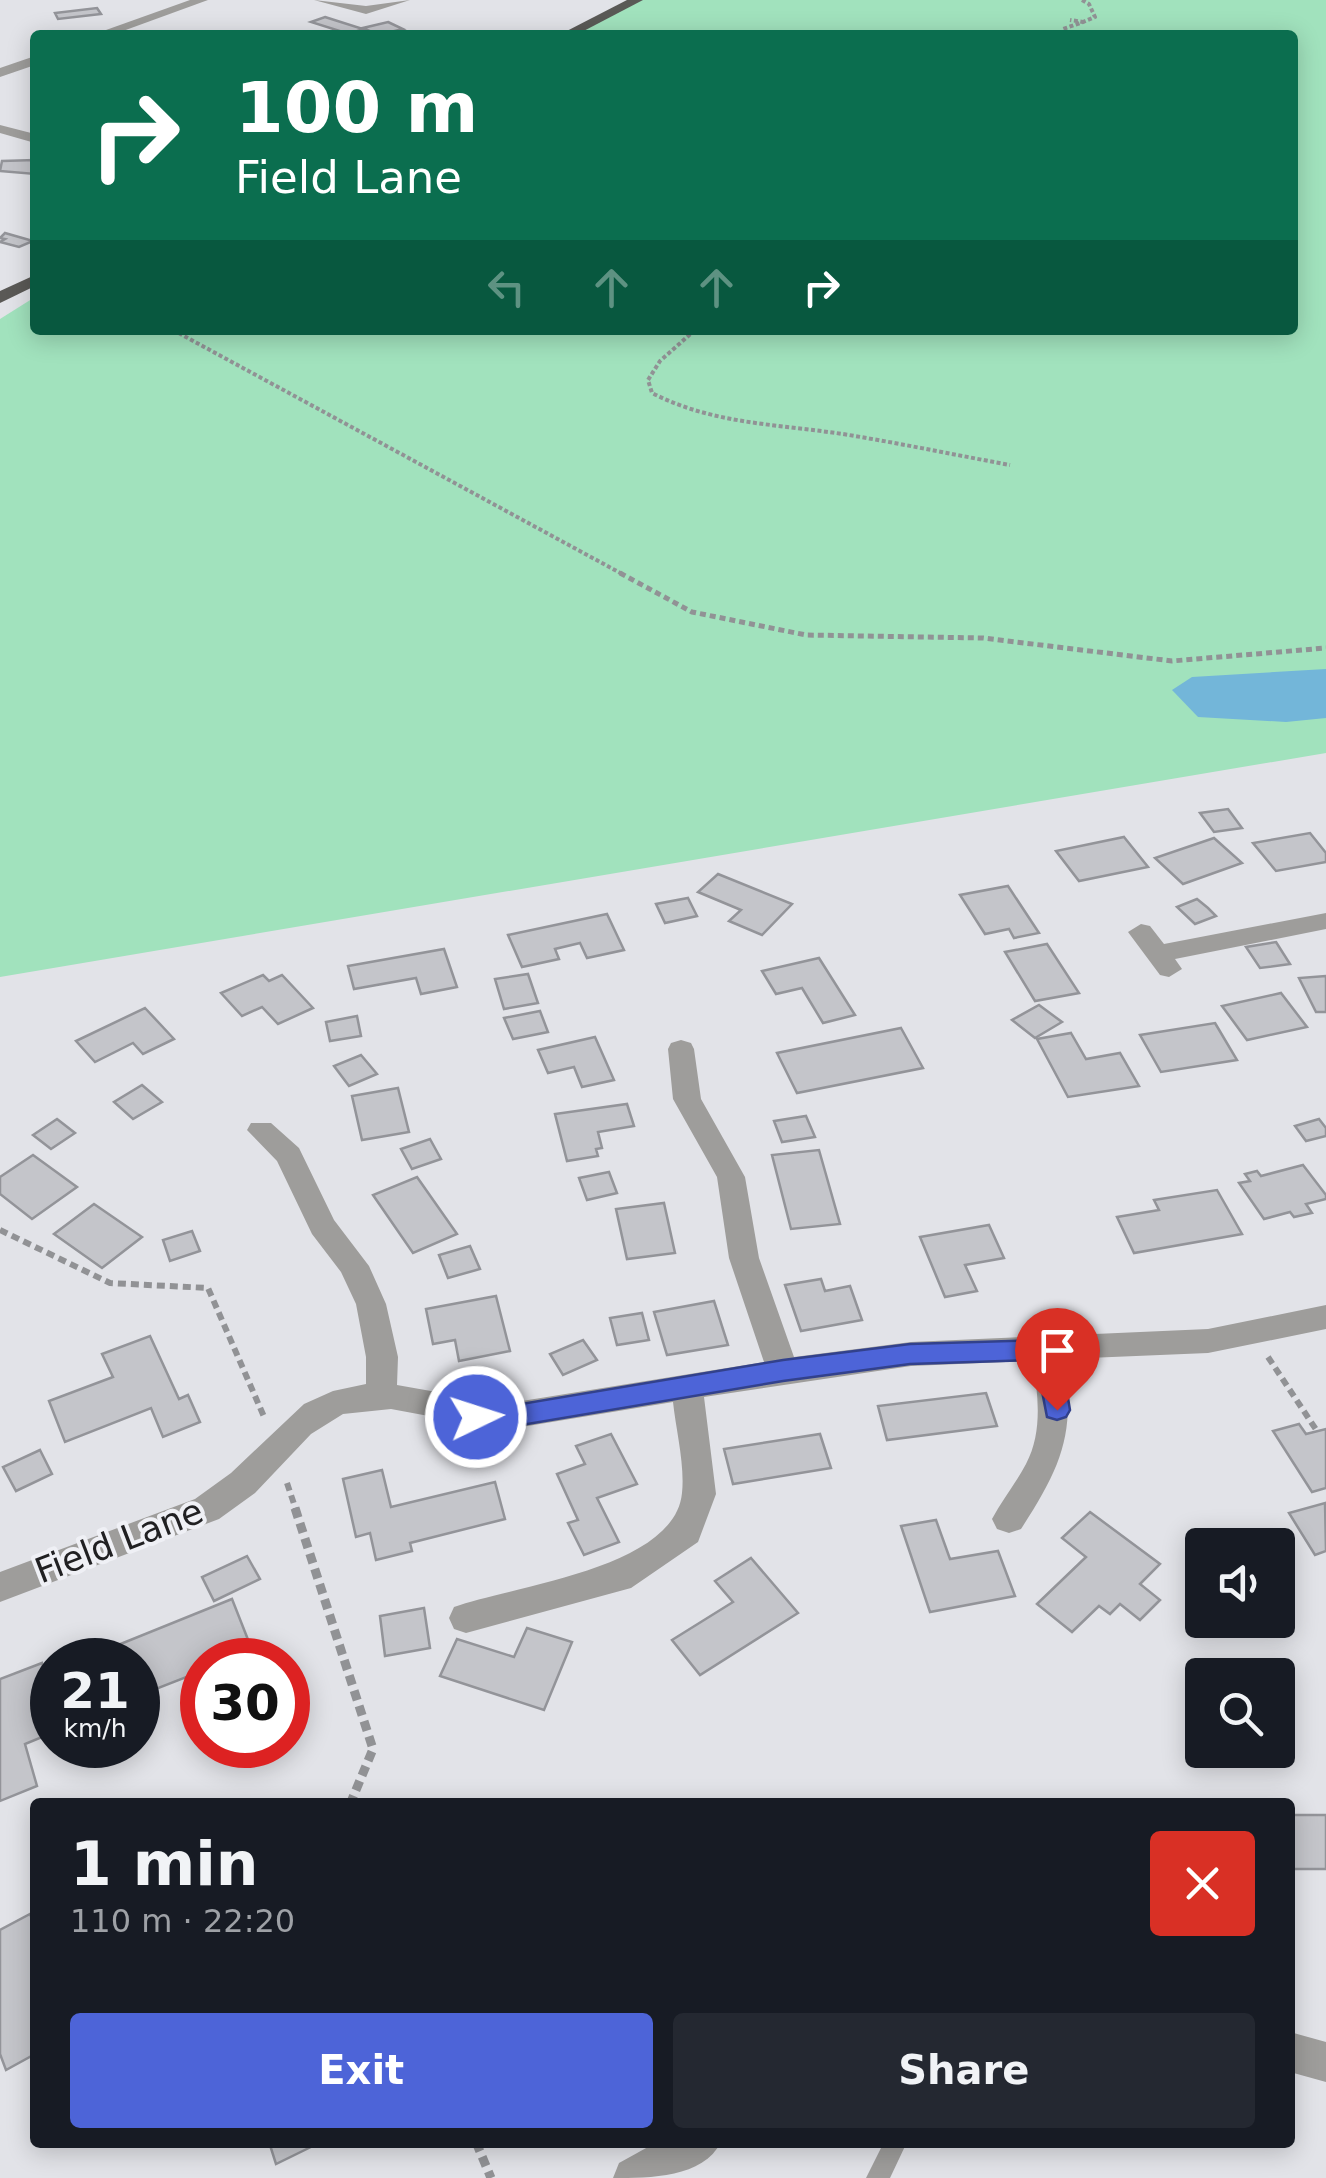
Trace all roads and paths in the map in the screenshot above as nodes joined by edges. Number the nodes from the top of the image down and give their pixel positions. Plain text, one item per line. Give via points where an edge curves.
1 (202, 0) edge
2 (320, 0) edge
3 (404, 0) edge
4 (636, 0) edge
5 (1082, 0) edge
6 (133, 10) dead end
7 (150, 16) junction
8 (1070, 20) dead end
9 (1083, 22) junction
10 (120, 30) edge
11 (576, 30) edge
12 (1063, 30) edge
13 (30, 62) edge
14 (0, 73) edge
15 (0, 129) edge
16 (30, 141) edge
17 (30, 283) edge
18 (0, 298) edge
19 (182, 335) edge
20 (689, 335) edge
21 (1010, 465) dead end
22 (1326, 648) edge
23 (1326, 921) edge
24 (1141, 932) dead end
25 (681, 1048) dead end
26 (261, 1130) dead end
27 (0, 1230) edge
28 (1326, 1317) edge
29 (1252, 1332) junction
30 (1047, 1350) junction
31 (783, 1370) junction
32 (687, 1388) junction
33 (381, 1396) junction
34 (1317, 1431) dead end
35 (277, 1448) junction
36 (1008, 1519) dead end
37 (0, 1587) edge
38 (466, 1618) dead end
39 (353, 1798) edge
40 (1295, 2053) edge
41 (1326, 2062) edge
42 (478, 2148) edge
43 (689, 2148) edge
44 (893, 2148) edge
45 (491, 2178) edge
46 (634, 2178) edge
47 (878, 2178) edge

1 - 7 street
2 - 3 street via 359,10
4 - 11 highway
5 - 9 path via 1095,17
6 - 7 street
7 - 10 street
8 - 9 path
9 - 12 path
13 - 14 street
15 - 16 street
17 - 18 highway
19 - 22 path via 692,612 806,635 983,638 1172,661
20 - 21 path via 648,380 668,403
23 - 24 street via 1163,962
25 - 31 street via 686,1099 731,1176 744,1258
26 - 33 street via 289,1155 322,1226 354,1266 371,1304 382,1357
27 - 35 path via 110,1283 208,1288
28 - 29 street, Field Lane
29 - 30 street, Field Lane via 1208,1341
29 - 34 path
30 - 31 street, Field Lane via 910,1354
30 - 36 street via 1057,1410 1047,1463
31 - 32 street, Field Lane
32 - 33 street, Field Lane via 504,1418
32 - 38 street via 699,1494 686,1532 619,1578
33 - 35 street, Field Lane via 324,1408
35 - 37 street, Field Lane via 206,1510
35 - 39 path via 374,1749
40 - 41 street
42 - 45 path
43 - 46 street
44 - 47 lane

